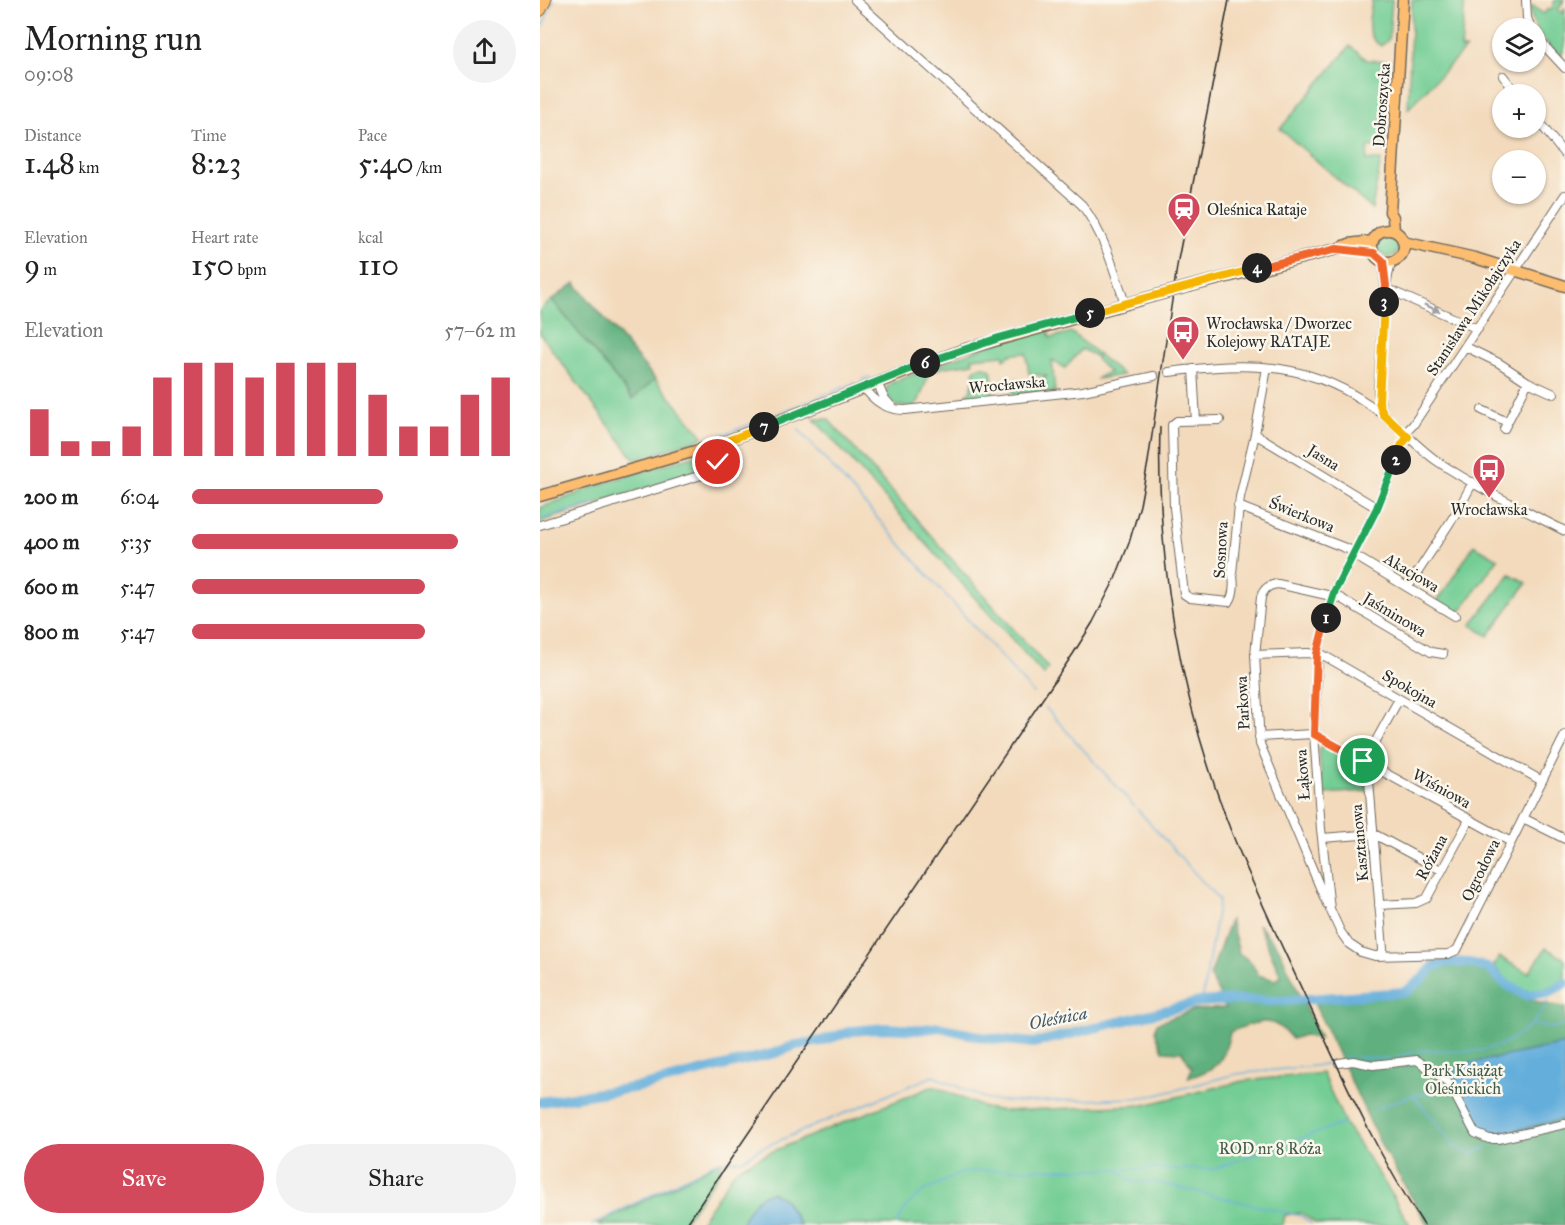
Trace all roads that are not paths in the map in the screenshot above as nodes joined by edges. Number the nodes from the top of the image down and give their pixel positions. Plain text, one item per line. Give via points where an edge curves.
1 (544, 0) edge
2 (855, 0) edge
3 (1403, 0) edge
4 (1526, 0) edge
5 (540, 10) edge
6 (1527, 18) edge
7 (1546, 48) edge
8 (1565, 68) edge
9 (1503, 76) dead end
10 (1509, 84) edge
11 (1546, 131) edge
12 (1565, 155) edge
13 (1565, 195) edge
14 (1389, 231) junction
15 (1373, 241) junction
16 (1403, 246) junction
17 (1337, 249) junction
18 (1383, 258) junction
19 (1516, 270) junction
20 (1565, 286) edge
21 (1385, 287) junction
22 (1125, 304) junction
23 (1478, 329) junction
24 (1466, 347) junction
25 (1267, 368) junction
26 (1193, 369) junction
27 (1169, 372) dead end
28 (1154, 375) dead end
29 (877, 382) junction
30 (1528, 382) junction
31 (864, 387) junction
32 (1378, 389) junction
33 (1554, 394) dead end
34 (1358, 397) junction
35 (896, 410) junction
36 (1482, 410) dead end
37 (1383, 414) junction
38 (1220, 420) dead end
39 (1196, 421) junction
40 (1255, 434) junction
41 (1406, 436) junction
42 (716, 445) junction
43 (607, 478) junction
44 (1473, 482) junction
45 (540, 496) edge
46 (540, 504) edge
47 (1238, 506) junction
48 (1377, 508) junction
49 (540, 525) edge
50 (1565, 531) edge
51 (1353, 552) junction
52 (1408, 587) junction
53 (1333, 596) junction
54 (1455, 616) dead end
55 (1317, 654) junction
56 (1443, 654) dead end
57 (1255, 656) junction
58 (1399, 699) junction
59 (1314, 734) junction
60 (1565, 735) edge
61 (1258, 737) junction
62 (1367, 763) junction
63 (1542, 781) junction
64 (1523, 818) junction
65 (1468, 820) junction
66 (1374, 834) junction
67 (1322, 838) junction
68 (1565, 839) edge
69 (1510, 842) junction
70 (1324, 859) junction
71 (1309, 862) junction
72 (1441, 870) junction
73 (1379, 905) junction
74 (1330, 909) junction
75 (1382, 956) junction
76 (1339, 1063) dead end
77 (1565, 1124) edge

1 - 5 highway
2 - 22 street via 1082,205 1106,245
3 - 14 main road, Dobroszycka via 1390,212 1386,216
4 - 6 street
7 - 8 street
9 - 10 street
11 - 12 street
13 - 19 street, Stanisława Mikołajczyka
14 - 15 main road
14 - 16 main road via 1401,237
15 - 17 main road
15 - 18 main road
16 - 18 main road via 1398,258
16 - 19 main road via 1463,255
17 - 18 main road
17 - 22 main road, bridge
18 - 21 street
19 - 20 main road
19 - 23 street, Stanisława Mikołajczyka
21 -> 23 street
21 - 32 street
22 - 29 main road via 999,338
23 - 24 street, Stanisława Mikołajczyka
24 - 30 street
24 - 41 street, Stanisława Mikołajczyka
25 - 26 street via 1234,365
25 - 34 street via 1318,377
25 - 40 street, Sosnowa
26 - 27 street
26 - 39 street
28 - 35 street, Wrocławska via 1074,392
29 - 31 main road
29 - 35 street via 885,400
30 - 33 street
30 - 36 street via 1505,425
31 - 35 street via 876,401
31 - 42 main road
32 - 34 street
32 - 37 street
34 - 37 street
37 - 41 street
38 - 39 street, Sosnowa
39 - 47 street, Sosnowa via 1177,421 1172,428 1174,508 1182,591 1186,597 1231,600
40 - 47 street, Sosnowa
40 - 48 street, Jasna
41 - 44 street
41 - 48 street, Łąkowa
42 - 43 main road
42 - 49 street via 718,462 708,473
43 - 45 main road
43 - 46 main road
44 - 50 street
44 - 52 street
47 - 51 street, Świerkowa
48 - 51 street, Łąkowa
51 - 52 street, Akacjowa
51 - 53 street, Łąkowa
52 - 54 street, Akacjowa
53 - 55 street, Łąkowa
53 - 56 street, Jaśminowa via 1431,652
53 - 57 street, Parkowa via 1278,584 1267,587 1261,597
55 - 57 street, Spokojna
55 - 58 street, Spokojna
55 - 59 street, Łąkowa
57 - 61 street, Parkowa
58 - 62 street, Kasztanowa
58 - 63 street, Spokojna
59 - 61 street
59 - 62 street, Wiśniowa
59 - 67 street, Łąkowa
60 - 63 street, Ogrodowa
61 - 71 street, Parkowa
62 - 65 street, Wiśniowa
62 - 66 street, Kasztanowa
63 - 64 street, Ogrodowa
64 - 68 street
64 - 69 street, Ogrodowa
65 - 69 street, Wiśniowa
65 - 72 street, Różana
66 - 67 street
66 - 72 street
66 - 73 street, Kasztanowa
67 - 70 street, Łąkowa
69 - 75 street, Ogrodowa via 1457,950 1448,954
70 - 71 street
70 - 74 street, Łąkowa
71 - 74 street, Parkowa
72 - 73 street, Różana via 1427,898
73 - 75 street, Kasztanowa
74 - 75 street, Łąkowa via 1349,944 1361,952
76 - 77 street via 1373,1065 1416,1060 1448,1082 1471,1128 1481,1137 1498,1139

